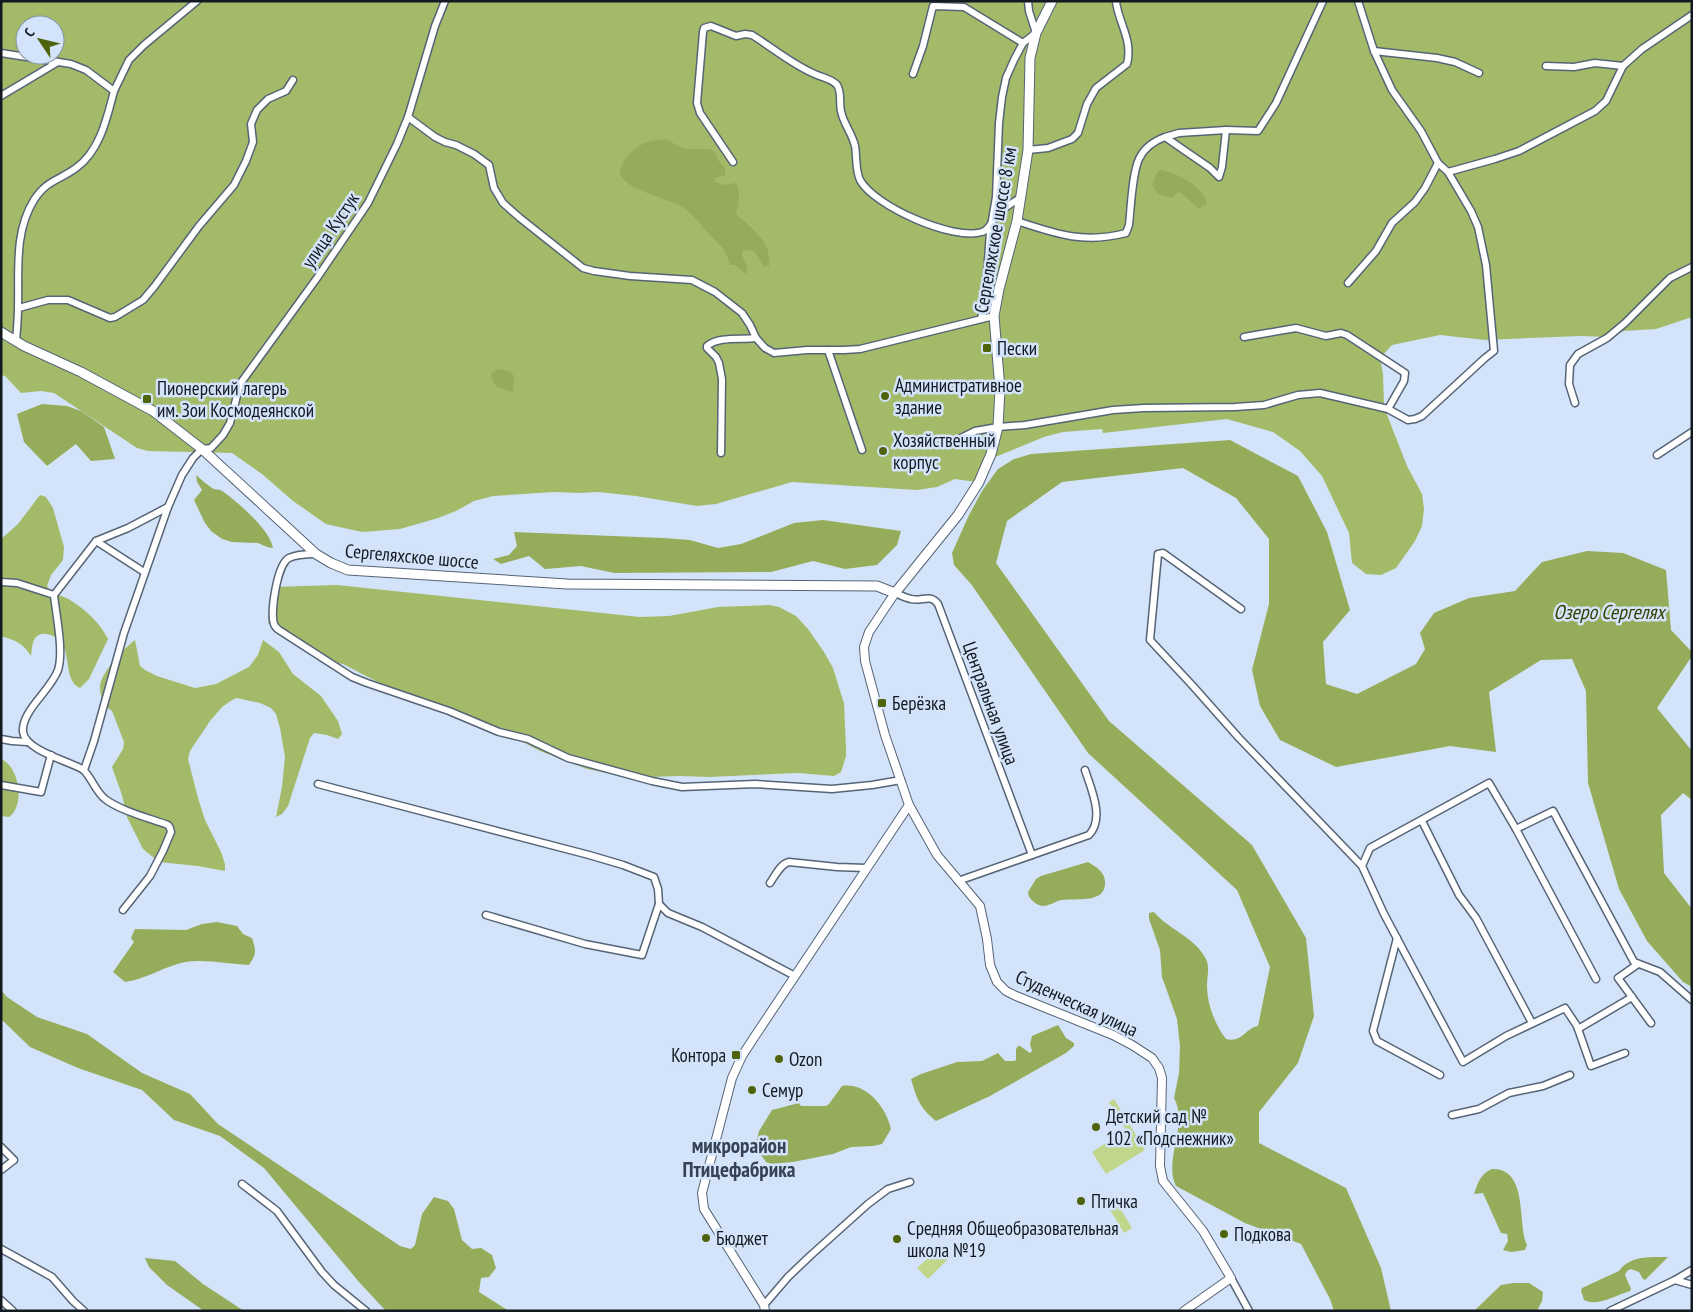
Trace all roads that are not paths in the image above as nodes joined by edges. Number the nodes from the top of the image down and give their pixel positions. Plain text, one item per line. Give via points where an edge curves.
1 (197, 1) edge
2 (445, 1) edge
3 (1028, 1) edge
4 (1323, 1) edge
5 (1358, 1) edge
6 (1116, 2) edge
7 (1051, 4) edge
8 (1692, 15) edge
9 (1036, 33) junction
10 (1023, 43) junction
11 (1374, 51) junction
12 (1, 52) edge
13 (15, 54) edge
14 (65, 63) edge
15 (53, 65) edge
16 (1546, 66) dead end
17 (1623, 66) junction
18 (1479, 73) dead end
19 (913, 74) dead end
20 (293, 80) dead end
21 (114, 92) junction
22 (1, 96) edge
23 (408, 117) junction
24 (1226, 130) junction
25 (1165, 136) junction
26 (1028, 150) junction
27 (733, 162) dead end
28 (1438, 163) junction
29 (1448, 172) junction
30 (1021, 197) junction
31 (1017, 221) junction
32 (992, 222) junction
33 (1692, 267) edge
34 (1348, 283) dead end
35 (18, 308) junction
36 (994, 316) junction
37 (982, 319) junction
38 (1, 332) edge
39 (1244, 337) dead end
40 (756, 338) junction
41 (16, 342) junction
42 (828, 350) junction
43 (1576, 403) dead end
44 (1388, 408) junction
45 (998, 427) junction
46 (1692, 432) edge
47 (960, 438) dead end
48 (202, 449) junction
49 (862, 450) dead end
50 (721, 453) dead end
51 (1657, 455) dead end
52 (168, 507) junction
53 (96, 541) junction
54 (316, 554) junction
55 (144, 572) junction
56 (1, 582) edge
57 (54, 594) junction
58 (895, 594) junction
59 (1241, 609) dead end
60 (1, 739) edge
61 (27, 742) junction
62 (51, 755) junction
63 (84, 770) junction
64 (1085, 770) dead end
65 (901, 780) junction
66 (318, 784) dead end
67 (1, 785) edge
68 (909, 805) junction
69 (1422, 820) junction
70 (1516, 829) junction
71 (1032, 855) junction
72 (1362, 866) junction
73 (866, 868) junction
74 (958, 880) junction
75 (770, 883) dead end
76 (659, 904) junction
77 (122, 910) dead end
78 (486, 915) dead end
79 (1397, 938) junction
80 (1638, 964) junction
81 (795, 976) junction
82 (1596, 980) dead end
83 (1632, 997) junction
84 (1692, 1000) edge
85 (1651, 1023) dead end
86 (1532, 1024) junction
87 (1578, 1029) junction
88 (1625, 1053) dead end
89 (1440, 1075) dead end
90 (1570, 1075) dead end
91 (1452, 1115) dead end
92 (1, 1147) edge
93 (1, 1170) edge
94 (910, 1182) dead end
95 (242, 1184) dead end
96 (1, 1249) edge
97 (1692, 1270) edge
98 (1231, 1278) junction
99 (1674, 1280) junction
100 (1692, 1285) edge
101 (1, 1300) edge
102 (765, 1308) edge
103 (13, 1311) edge
104 (84, 1311) edge
105 (366, 1311) edge
106 (1184, 1311) edge
107 (1249, 1311) edge
108 (1610, 1311) edge

1 - 21 street via 129,60
2 - 23 street, улица Кустук via 434,26
3 - 9 street
4 - 24 street via 1276,103 1258,131
5 - 11 street
6 - 26 street via 1129,44 1127,64 1096,88 1078,133 1072,139 1048,148
7 - 9 main road, Сергеляхское шоссе 8 км
8 - 17 street via 1642,48
9 - 10 street
9 - 26 main road, Сергеляхское шоссе 8 км via 1030,58
10 - 19 street via 964,7 933,6
10 - 32 street via 1006,78 1002,98
11 - 18 street via 1437,58
11 - 28 street via 1392,90 1421,131
12 - 13 street
14 - 21 street via 86,70
15 - 22 street
16 - 17 street via 1574,67 1595,63
17 - 29 street via 1606,101 1589,115 1519,151
20 - 35 street via 286,91 268,99 256,110 251,124 253,142 234,185 142,300 110,318 68,300 48,300
21 - 35 street via 106,122 87,158 78,167 44,186 33,202 20,238
23 - 40 street via 435,137 456,144 489,165 494,188 504,203 583,268 630,276 692,280 715,292 742,313
23 - 48 street, улица Кустук via 364,209 240,384 224,435 211,448
24 - 25 street
24 - 25 street via 1219,177
25 - 31 street via 1156,140 1139,159 1126,233 1075,238
26 - 30 main road, Сергеляхское шоссе 8 км
27 - 32 street via 700,113 697,103 702,32 708,26 736,36 752,35 806,70 836,83 840,90 842,117 855,146 860,180 887,204 910,218 954,232 979,233
28 - 29 street
28 - 34 street via 1415,202 1392,223 1376,251
29 - 44 street via 1478,227 1486,265 1494,350 1422,416 1408,420
30 - 31 main road, Сергеляхское шоссе 8 км
30 - 32 street
31 - 36 main road, Сергеляхское шоссе 8 км
32 - 37 street
33 - 43 street via 1670,278 1607,338 1578,354 1570,365 1569,384
35 - 41 street
36 - 37 street
36 - 45 main road, Сергеляхское шоссе 8 км via 1000,388
37 - 42 street via 860,349
38 - 41 main road, Сергеляхское шоссе
39 - 44 street via 1296,328 1326,336 1347,335 1405,373 1404,381
40 - 42 street via 774,353
40 - 50 street via 730,339 706,348 720,363
41 - 48 main road, Сергеляхское шоссе via 131,398
42 - 49 street
44 - 45 street via 1320,393 1298,395 1264,405 1113,410
45 - 47 street via 975,431
45 - 58 main road, Сергеляхское шоссе 8 км via 979,482 958,515
46 - 51 street
48 - 52 street, улица Кустук via 182,475
48 - 54 main road, Сергеляхское шоссе
52 - 53 street
52 - 55 street, улица Кустук
53 - 55 street
53 - 57 street
54 - 58 main road, Сергеляхское шоссе via 348,570 568,584 877,586
54 - 65 street via 289,558 285,562 274,590 273,623 278,630 367,683 499,732 528,739 568,758 682,787 755,784 832,789
55 - 63 street, улица Кустук
56 - 57 street via 17,583
57 - 61 street via 61,658 53,680 23,723
58 - 65 street, Сергеляхское шоссе 8 км via 869,632 864,646 885,735
58 - 71 street, Центральная улица via 913,600 930,598 938,604
59 - 72 street via 1163,553 1158,554 1150,640
60 - 61 street
61 - 62 street
62 - 63 street
62 - 67 street via 41,792
63 - 77 street via 104,799 170,828 164,851 150,876
64 - 71 street via 1096,812 1093,830 1089,835
65 - 68 street, Сергеляхское шоссе 8 км
66 - 76 street via 623,865 654,876
68 - 73 street
68 - 74 street, Студенческая улица via 937,856
69 - 70 street via 1489,783
69 - 72 street via 1370,848
69 - 86 street
70 - 80 street via 1553,810 1634,962
70 - 82 street
71 - 74 street
72 - 79 street
73 - 75 street via 789,862 781,867
73 - 81 street
74 - 98 street, Студенческая улица via 980,906 990,965 997,982 1006,991 1113,1035 1152,1058 1159,1068 1162,1078 1160,1166 1164,1181 1204,1231
76 - 78 street via 642,955 585,944
76 - 81 street via 668,913 710,931
79 - 86 street via 1463,1062
79 - 89 street via 1373,1032 1377,1041
80 - 83 street via 1618,978
80 - 84 street via 1660,972
81 - 102 street via 742,1056 732,1078 702,1192 704,1210
83 - 85 street
83 - 87 street
86 - 87 street via 1565,1008
87 - 88 street via 1591,1066
90 - 91 street via 1543,1086 1509,1093 1479,1109
92 - 93 street via 14,1160
94 - 102 street via 888,1189 868,1204 788,1277
95 - 105 street via 277,1211 322,1272
96 - 104 street via 52,1277
97 - 99 street
98 - 106 street
98 - 107 street, Студенческая улица
99 - 100 street
99 - 108 street
101 - 103 street

